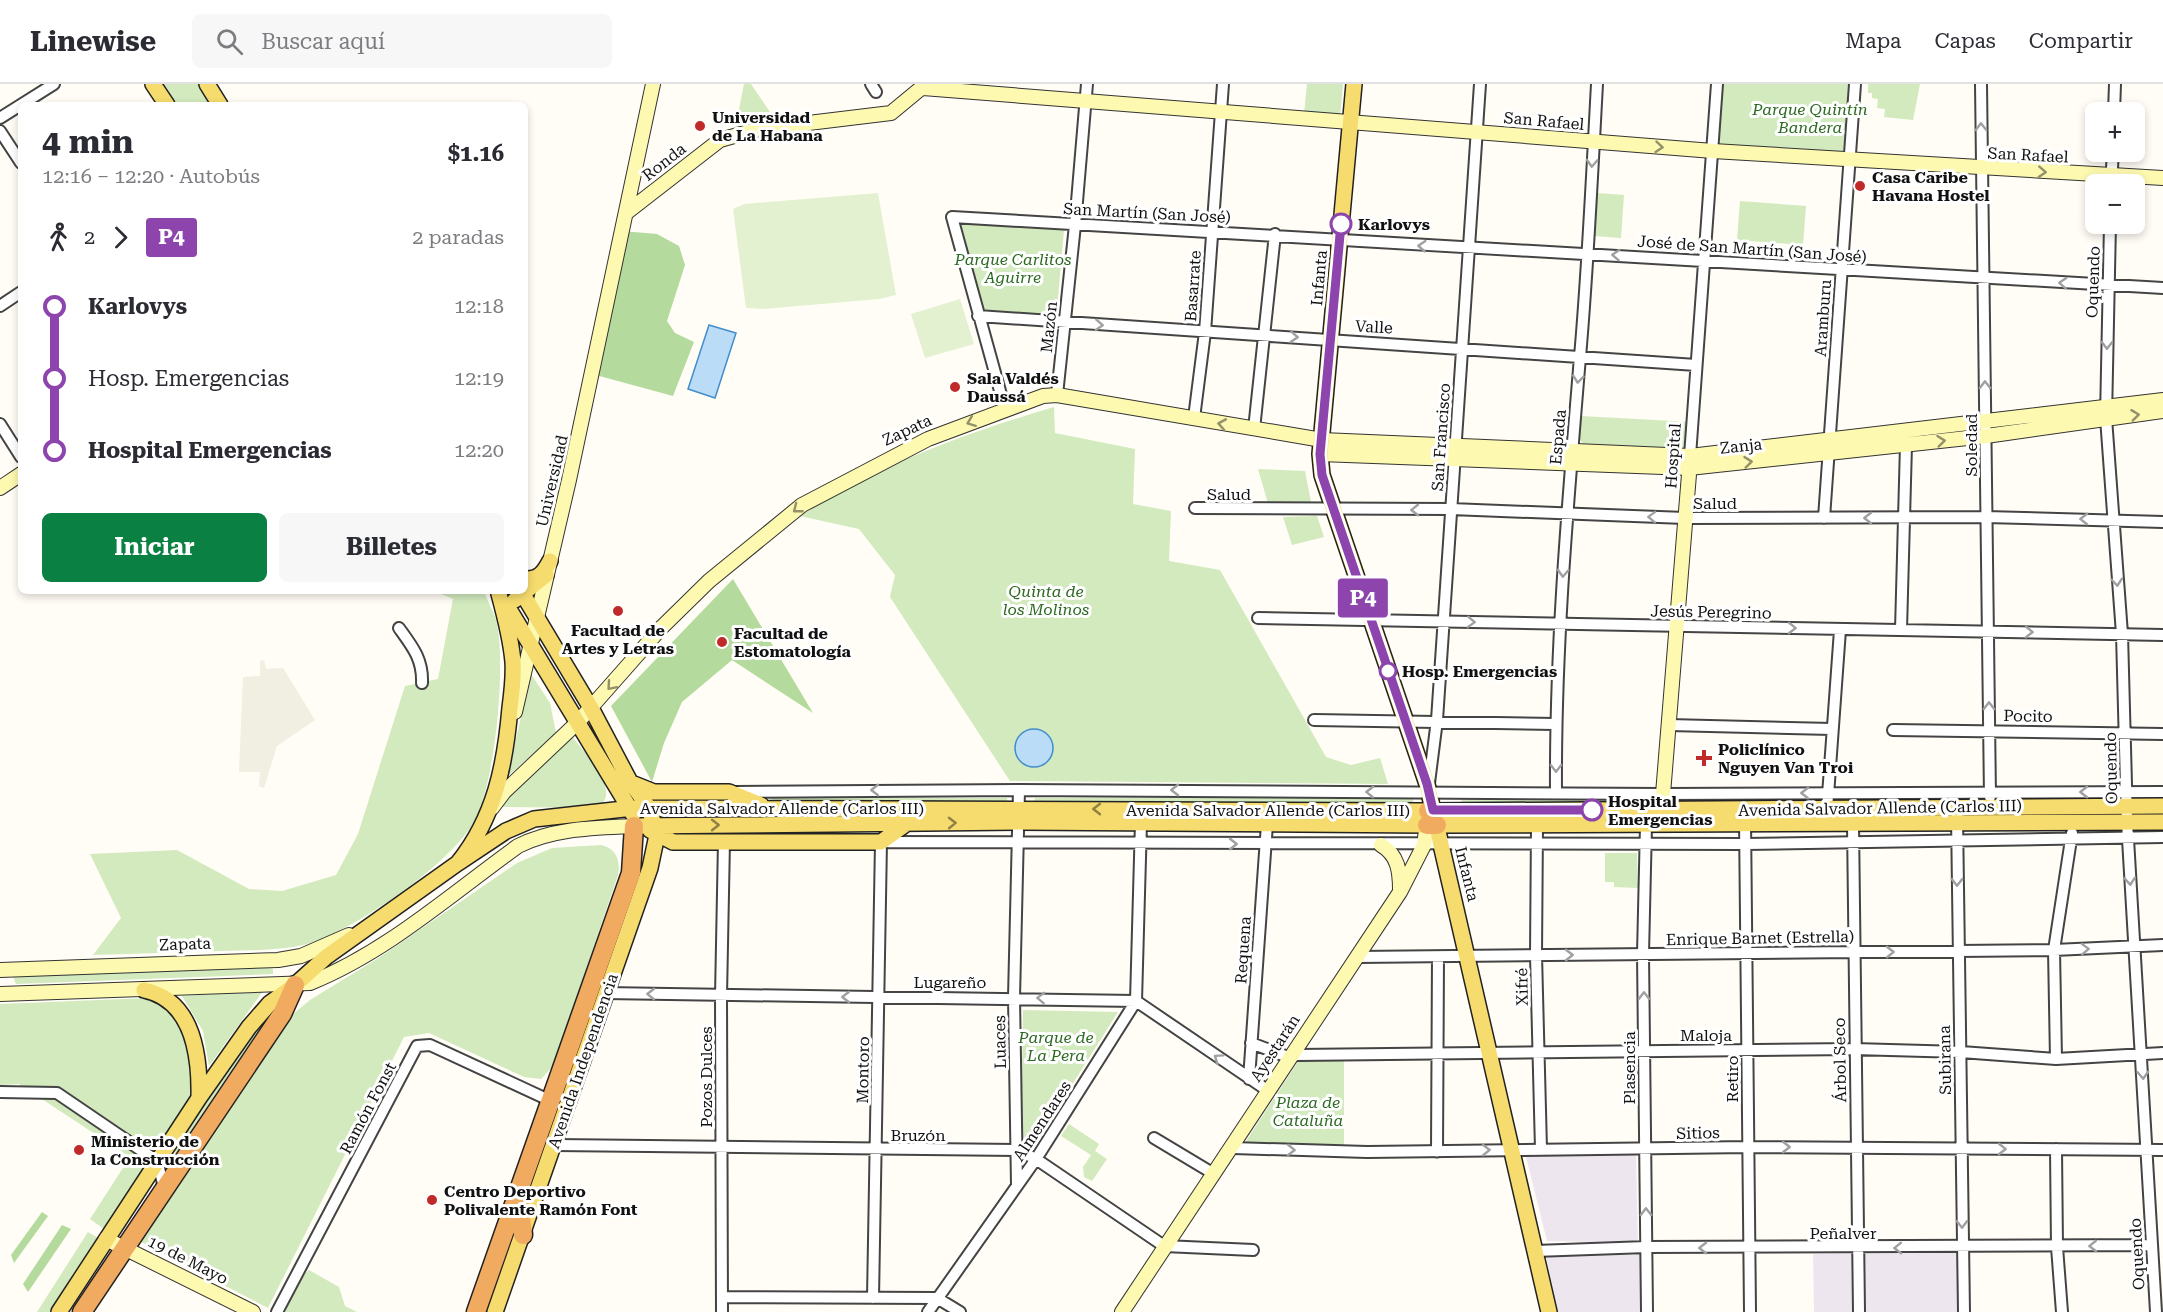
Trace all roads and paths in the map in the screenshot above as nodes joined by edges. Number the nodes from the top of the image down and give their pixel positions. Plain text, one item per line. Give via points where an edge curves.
1 (54, 84) edge
2 (153, 84) edge
3 (207, 84) edge
4 (653, 84) edge
5 (1087, 84) edge
6 (1223, 84) edge
7 (1354, 84) edge
8 (1480, 84) edge
9 (1597, 84) edge
10 (1718, 84) edge
11 (1855, 84) edge
12 (1981, 84) edge
13 (2115, 84) edge
14 (925, 86) edge
15 (1085, 101) junction
16 (25, 102) edge
17 (165, 102) edge
18 (218, 102) edge
19 (2114, 102) edge
20 (18, 107) edge
21 (1220, 114) junction
22 (0, 118) edge
23 (1351, 124) junction
24 (0, 131) edge
25 (1475, 132) junction
26 (1594, 141) junction
27 (1713, 152) junction
28 (18, 158) edge
29 (1850, 161) junction
30 (1982, 169) junction
31 (2085, 178) edge
32 (2163, 178) edge
33 (2145, 179) edge
34 (641, 182) junction
35 (626, 213) junction
36 (1076, 225) junction
37 (1212, 232) junction
38 (1275, 234) junction
39 (2110, 234) edge
40 (1340, 240) junction
41 (1467, 249) junction
42 (1587, 254) junction
43 (1704, 260) junction
44 (1841, 270) junction
45 (1984, 278) junction
46 (2107, 285) junction
47 (2163, 288) edge
48 (18, 294) edge
49 (0, 306) edge
50 (978, 316) junction
51 (1064, 323) junction
52 (1205, 332) junction
53 (1264, 334) junction
54 (1331, 340) junction
55 (1462, 347) junction
56 (1580, 357) junction
57 (1696, 365) junction
58 (1057, 395) junction
59 (2163, 400) edge
60 (1005, 408) junction
61 (2163, 411) edge
62 (2106, 412) junction
63 (1194, 418) junction
64 (0, 424) edge
65 (1254, 429) junction
66 (1986, 429) junction
67 (1906, 445) junction
68 (1830, 446) junction
69 (1321, 447) junction
70 (18, 452) edge
71 (1454, 453) junction
72 (1570, 459) junction
73 (1690, 462) junction
74 (18, 476) edge
75 (0, 488) edge
76 (1195, 508) dead end
77 (1451, 509) junction
78 (1332, 511) junction
79 (1566, 514) junction
80 (1685, 518) junction
81 (1824, 518) junction
82 (1902, 518) junction
83 (1986, 518) junction
84 (2112, 519) junction
85 (2163, 522) edge
86 (548, 568) junction
87 (528, 578) edge
88 (528, 587) edge
89 (521, 594) edge
90 (523, 594) edge
91 (500, 595) edge
92 (536, 616) junction
93 (1258, 618) dead end
94 (1370, 620) junction
95 (1442, 621) junction
96 (1560, 624) junction
97 (1675, 626) junction
98 (399, 628) dead end
99 (1840, 630) junction
100 (1901, 630) junction
101 (1989, 632) junction
102 (2122, 634) junction
103 (2163, 635) edge
104 (531, 645) junction
105 (422, 683) dead end
106 (591, 708) junction
107 (1314, 720) dead end
108 (1404, 720) junction
109 (1437, 720) junction
110 (578, 722) junction
111 (1555, 724) junction
112 (1669, 725) junction
113 (1832, 729) junction
114 (1893, 729) dead end
115 (1989, 731) junction
116 (2125, 733) junction
117 (2163, 734) edge
118 (505, 754) junction
119 (629, 780) junction
120 (1019, 790) junction
121 (729, 792) junction
122 (1429, 792) junction
123 (2163, 792) edge
124 (1556, 793) junction
125 (1827, 793) junction
126 (1663, 794) junction
127 (1990, 799) junction
128 (2126, 799) junction
129 (2163, 806) edge
130 (1957, 807) junction
131 (649, 808) junction
132 (770, 809) junction
133 (1827, 809) junction
134 (1846, 809) junction
135 (491, 810) junction
136 (1660, 811) junction
137 (1019, 815) junction
138 (1434, 816) junction
139 (1745, 817) junction
140 (641, 820) junction
141 (2074, 821) junction
142 (1141, 822) junction
143 (2163, 822) edge
144 (1957, 823) junction
145 (906, 824) junction
146 (1267, 824) junction
147 (1853, 824) junction
148 (1537, 825) junction
149 (1646, 825) junction
150 (2127, 830) junction
151 (2163, 837) edge
152 (2072, 838) junction
153 (1957, 840) junction
154 (724, 841) junction
155 (673, 842) junction
156 (881, 842) junction
157 (1853, 842) junction
158 (1018, 843) junction
159 (1140, 844) junction
160 (1266, 844) junction
161 (1424, 844) junction
162 (1442, 844) junction
163 (1538, 844) junction
164 (1645, 844) junction
165 (1746, 844) junction
166 (1381, 845) junction
167 (652, 862) junction
168 (458, 863) junction
169 (1400, 892) junction
170 (364, 928) junction
171 (2163, 945) edge
172 (2134, 947) junction
173 (2054, 950) junction
174 (1958, 951) junction
175 (1746, 952) junction
176 (1855, 952) junction
177 (1643, 954) junction
178 (1536, 955) junction
179 (1469, 956) junction
180 (1357, 957) junction
181 (1438, 957) junction
182 (0, 970) edge
183 (296, 985) junction
184 (144, 990) junction
185 (605, 993) junction
186 (0, 994) edge
187 (720, 996) junction
188 (880, 997) junction
189 (1014, 998) junction
190 (1136, 1001) junction
191 (1251, 1043) junction
192 (1854, 1049) junction
193 (1539, 1050) junction
194 (1645, 1050) junction
195 (1747, 1050) junction
196 (1489, 1051) junction
197 (1961, 1052) junction
198 (1436, 1053) junction
199 (2163, 1053) edge
200 (2142, 1054) junction
201 (1288, 1058) junction
202 (2056, 1059) junction
203 (1249, 1079) junction
204 (1267, 1090) junction
205 (0, 1092) edge
206 (199, 1098) junction
207 (551, 1101) junction
208 (1154, 1138) dead end
209 (555, 1145) junction
210 (721, 1147) junction
211 (1748, 1147) junction
212 (1233, 1148) junction
213 (1645, 1148) junction
214 (1858, 1148) junction
215 (1961, 1148) junction
216 (876, 1149) junction
217 (1541, 1149) junction
218 (2056, 1149) junction
219 (1017, 1150) junction
220 (1511, 1150) junction
221 (2146, 1150) junction
222 (2163, 1150) edge
223 (1437, 1152) junction
224 (1036, 1159) junction
225 (157, 1161) junction
226 (1214, 1174) junction
227 (1017, 1185) junction
228 (164, 1187) junction
229 (519, 1192) junction
230 (2151, 1228) junction
231 (2163, 1228) edge
232 (523, 1235) junction
233 (106, 1239) junction
234 (2151, 1245) junction
235 (124, 1246) junction
236 (1164, 1246) junction
237 (2057, 1246) junction
238 (1647, 1247) junction
239 (1748, 1247) junction
240 (1963, 1247) junction
241 (1857, 1248) junction
242 (1253, 1250) dead end
243 (1535, 1251) junction
244 (722, 1297) junction
245 (873, 1298) junction
246 (937, 1298) junction
247 (59, 1312) edge
248 (82, 1312) edge
249 (253, 1312) edge
250 (277, 1312) edge
251 (476, 1312) edge
252 (495, 1312) edge
253 (722, 1312) edge
254 (928, 1312) edge
255 (960, 1312) edge
256 (1122, 1312) edge
257 (1549, 1312) edge
258 (1647, 1312) edge
259 (1750, 1312) edge
260 (1859, 1312) edge
261 (1964, 1312) edge
262 (2062, 1312) edge
263 (2156, 1312) edge

1 - 16 street
2 - 17 main road
3 - 18 main road
4 - 34 main road, Universidad
5 - 15 street, Mazón
6 - 21 street, Basarrate
7 - 23 main road, Infanta
8 - 25 street, San Francisco
9 - 26 street, Espada
10 - 27 street, Hospital
11 - 29 street, Aramburu
30 -> 12 street, Soledad
13 - 19 street
14 - 15 main road, San Rafael
14 - 34 main road, Ronda via 891,112 759,129 720,140
15 - 21 main road, San Rafael
15 - 36 street, Mazón
20 - 22 street
21 - 23 main road, San Rafael
21 - 37 street, Basarrate
23 - 25 main road, San Rafael
23 - 40 main road, Infanta
24 - 28 street
25 - 26 main road, San Rafael
25 - 41 street, San Francisco
26 -> 27 main road, San Rafael
26 -> 42 street, Espada
27 - 29 main road, San Rafael
27 - 43 street, Hospital
29 - 30 main road, San Rafael
29 - 44 street, Aramburu
30 -> 31 main road, San Rafael
30 - 45 street, Soledad
32 - 33 main road, San Rafael
34 - 35 main road, Ronda
34 - 35 main road, Universidad
35 - 86 main road, Universidad
36 - 37 street, San Martín (San José)
36 - 50 street, San Martín (San José) via 952,217
36 - 51 street, Mazón
37 - 38 street, San Martín (San José)
37 - 52 street, Basarrate
38 - 40 street, San Martín (San José)
38 - 53 street
39 - 46 street, Oquendo
41 -> 40 street, José de San Martín (San José)
40 - 54 main road, Infanta
41 - 42 street, José de San Martín (San José)
41 - 55 street, San Francisco
43 -> 42 street, José de San Martín (San José)
42 - 56 street, Espada
43 - 44 street, José de San Martín (San José)
43 - 57 street, Hospital
44 - 45 street, José de San Martín (San José)
44 - 68 street, Aramburu
46 -> 45 street, José de San Martín (San José)
66 -> 45 street, Soledad
46 - 47 street, José de San Martín (San José)
46 -> 62 street, Oquendo
48 - 49 street
50 - 51 street, Valle
50 - 60 street
51 -> 52 street, Valle
51 - 58 street, Mazón
52 - 53 street, Valle
52 - 63 street, Basarrate
53 -> 54 street, Valle
53 - 65 street
54 - 55 street, Valle
54 - 69 main road, Infanta
55 - 56 street, Valle
55 - 71 street, San Francisco
56 - 57 street, Valle
56 -> 72 street, Espada
57 - 73 street, Hospital
58 - 60 main road, Zapata
58 - 63 main road, Zapata
59 - 62 main road, Zanja
60 -> 106 main road, Zapata via 928,439 802,505 709,581 661,628
62 -> 61 main road, Zanja
62 - 66 main road, Zanja
62 - 84 street, Oquendo
65 -> 63 main road, Zapata
64 - 70 street
65 - 69 main road, Zapata
67 -> 66 main road, Zanja
66 - 68 main road, Zanja
66 - 83 street, Soledad
67 - 68 main road, Zanja
67 - 82 street
68 - 73 main road, Zanja
68 - 81 street, Aramburu
69 - 71 main road, Zanja
69 - 78 main road, Infanta via 1324,488
71 - 72 main road, Zanja
71 - 77 street, San Francisco
72 - 73 main road, Zanja
72 - 79 street, Espada
73 - 80 main road, Hospital
74 - 75 main road
76 - 78 street, Salud
77 -> 78 street, Salud
77 - 79 street, Salud
77 - 95 street, San Francisco
78 - 94 main road, Infanta
80 -> 79 street, Salud
79 -> 96 street, Espada
80 - 81 street, Salud
80 - 97 main road, Hospital
82 -> 81 street, Salud
82 - 83 street, Salud
82 - 100 street
84 -> 83 street, Salud
83 - 101 street, Soledad
84 - 85 street, Salud
84 -> 102 street, Oquendo
86 - 87 main road
86 - 88 main road
86 - 92 main road, Universidad
89 - 91 main road via 512,602
90 - 92 main road
91 - 104 main road
91 - 118 main road via 513,664
92 - 104 main road, Universidad
92 - 106 main road
93 - 94 street, Jesús Peregrino
94 - 95 street, Jesús Peregrino
94 - 108 main road, Infanta
95 -> 96 street, Jesús Peregrino
95 - 109 street, San Francisco
96 - 97 street, Jesús Peregrino
96 - 111 street, Espada
97 -> 99 street, Jesús Peregrino
97 - 112 main road, Hospital
98 - 105 street via 418,655
99 - 100 street, Jesús Peregrino
99 - 113 street
100 - 101 street, Jesús Peregrino
101 -> 102 street, Jesús Peregrino
115 -> 101 street, Soledad
102 - 103 street, Jesús Peregrino
102 - 116 street, Oquendo
104 - 110 main road
104 - 118 main road, Universidad
106 - 110 main road, Zapata
106 - 119 main road
107 - 108 street
108 - 109 street
108 - 122 main road, Infanta
109 - 111 street
109 - 122 street, San Francisco
110 - 135 main road, Zapata via 504,792
110 - 140 main road
111 -> 124 street, Espada
112 - 113 street
112 - 126 main road, Hospital
113 - 125 street
114 - 115 street, Pocito
115 - 116 street, Pocito
115 - 127 street, Soledad
116 - 117 street, Pocito
116 - 128 street, Oquendo
118 - 135 main road
119 - 121 main road via 654,792
119 - 131 main road, Avenida Independencia
119 - 140 main road
120 -> 121 street, Avenida Salvador Allende (Carlos III)
122 -> 120 street, Avenida Salvador Allende (Carlos III)
120 - 137 street, Luaces
121 - 132 main road
122 - 124 street, Avenida Salvador Allende (Carlos III)
122 - 138 main road, Infanta
123 - 128 street, Avenida Salvador Allende (Carlos III)
124 - 126 street, Avenida Salvador Allende (Carlos III)
125 -> 126 street, Avenida Salvador Allende (Carlos III)
125 - 127 street, Avenida Salvador Allende (Carlos III)
125 - 133 street
126 - 136 main road, Hospital
128 -> 127 main road, Avenida Salvador Allende (Carlos III)
127 - 130 main road, Avenida Salvador Allende (Carlos III)
128 - 129 main road, Avenida Salvador Allende (Carlos III)
128 - 150 street, Oquendo
130 - 134 main road, Avenida Salvador Allende (Carlos III)
130 - 144 street, Subirana
131 - 132 main road, Avenida Salvador Allende (Carlos III)
131 - 140 main road, Avenida Independencia
132 - 137 main road, Avenida Salvador Allende (Carlos III)
133 - 134 main road, Avenida Salvador Allende (Carlos III)
133 - 139 main road, Avenida Salvador Allende (Carlos III)
134 - 147 street, Árbol Seco
135 - 168 main road, Zapata
136 - 138 main road, Avenida Salvador Allende (Carlos III)
136 - 139 main road, Avenida Salvador Allende (Carlos III)
136 - 149 main road
138 -> 137 main road, Avenida Salvador Allende (Carlos III)
137 - 142 main road, Avenida Salvador Allende (Carlos III)
145 -> 137 main road, Avenida Salvador Allende (Carlos III)
137 - 158 street, Luaces
138 - 146 main road, Avenida Salvador Allende (Carlos III)
138 - 148 main road, Avenida Salvador Allende (Carlos III)
138 - 161 main road, Ayestarán
138 - 162 main road, Infanta
139 - 147 main road, Avenida Salvador Allende (Carlos III)
139 - 149 main road, Avenida Salvador Allende (Carlos III)
139 - 165 street, Retiro
140 -> 145 main road, Avenida Salvador Allende (Carlos III)
140 - 155 main road
140 - 167 main road, Avenida Independencia
140 - 168 main road via 609,810 534,819 506,831
140 - 183 main road, Avenida Salvador Allende (Carlos III) via 532,838 382,944 331,974
140 - 207 highway, Avenida Independencia via 631,873
141 - 144 main road, Avenida Salvador Allende (Carlos III)
141 - 150 main road, Avenida Salvador Allende (Carlos III)
141 - 152 street
142 - 146 main road, Avenida Salvador Allende (Carlos III)
142 - 159 street
143 - 150 main road, Avenida Salvador Allende (Carlos III)
144 - 147 main road, Avenida Salvador Allende (Carlos III)
144 - 153 street, Subirana
145 - 156 main road
146 - 160 street, Requena
147 - 157 street, Árbol Seco
148 - 149 main road, Avenida Salvador Allende (Carlos III)
148 - 163 street, Xifré
149 - 164 street, Plasencia
150 - 151 street, Avenida Salvador Allende (Carlos III)
150 - 152 street, Avenida Salvador Allende (Carlos III)
150 -> 172 street, Oquendo
152 - 153 street, Avenida Salvador Allende (Carlos III)
152 - 173 street
153 - 157 street, Avenida Salvador Allende (Carlos III)
153 -> 174 street, Subirana
154 - 155 main road
154 - 156 main road
154 - 187 street, Pozos Dulces
155 - 167 main road
156 - 158 street, Avenida Salvador Allende (Carlos III)
156 - 188 street, Montoro
157 - 165 street, Avenida Salvador Allende (Carlos III)
157 - 176 street, Árbol Seco
158 - 159 street, Avenida Salvador Allende (Carlos III)
158 - 189 street, Luaces
159 -> 160 street, Avenida Salvador Allende (Carlos III)
159 - 190 street
160 - 166 street, Avenida Salvador Allende (Carlos III)
160 - 191 street, Requena
161 - 162 street, Avenida Salvador Allende (Carlos III)
161 - 166 street, Avenida Salvador Allende (Carlos III)
161 - 169 main road, Ayestarán
162 - 163 street, Avenida Salvador Allende (Carlos III)
162 - 179 main road, Infanta
163 - 164 street, Avenida Salvador Allende (Carlos III)
163 - 178 street, Xifré
164 - 165 street, Avenida Salvador Allende (Carlos III)
164 - 177 street, Plasencia
165 - 175 street, Retiro
166 - 169 main road via 1391,852 1398,866
167 - 185 main road, Avenida Independencia
168 - 170 main road, Zapata
169 - 180 main road, Ayestarán
170 - 182 main road, Zapata via 301,956 278,960
170 - 183 main road, Zapata
171 - 172 street, Enrique Barnet (Estrella)
173 -> 172 street, Enrique Barnet (Estrella)
172 - 200 street, Oquendo
173 - 174 street, Enrique Barnet (Estrella)
173 - 202 street
176 -> 174 street, Enrique Barnet (Estrella)
174 - 197 street, Subirana
175 - 176 street, Enrique Barnet (Estrella)
175 - 177 street, Enrique Barnet (Estrella)
175 - 195 street, Retiro
176 - 192 street, Árbol Seco
178 -> 177 street, Enrique Barnet (Estrella)
194 -> 177 street, Plasencia
178 - 179 street, Enrique Barnet (Estrella)
178 - 193 street, Xifré
179 - 181 street, Enrique Barnet (Estrella)
179 - 196 main road, Infanta
180 - 181 street, Enrique Barnet (Estrella)
180 - 201 main road, Ayestarán
181 - 198 street
183 - 184 main road
183 - 206 main road, Zapata via 270,1003 249,1027
183 - 228 highway via 282,1014
184 - 186 main road
184 - 206 main road via 156,992 173,1003 187,1023 196,1053
187 -> 185 street, Lugareño
185 - 209 main road, Avenida Independencia
188 -> 187 street, Lugareño
187 - 210 street, Pozos Dulces
188 - 189 street, Lugareño
188 - 216 street, Montoro
190 -> 189 street, Lugareño
189 - 219 street, Luaces
203 -> 190 street
190 - 224 street, Almendares
191 - 201 street, Maloja
191 - 203 street, Requena
192 - 195 street, Maloja
192 - 197 street, Maloja
192 - 214 street, Árbol Seco
193 - 194 street, Maloja
193 - 196 street, Maloja
193 - 217 street, Xifré
194 - 195 street, Maloja
194 - 213 street, Plasencia
195 - 211 street, Retiro
196 - 198 street, Maloja
196 - 220 main road, Infanta
197 - 202 street, Maloja
197 - 215 street, Subirana
198 - 201 street, Maloja
198 - 223 street
199 - 200 street, Maloja
200 - 202 street, Maloja
200 -> 221 street, Oquendo
201 - 204 main road, Ayestarán
203 - 204 street
204 - 212 main road, Ayestarán
205 - 225 street via 57,1092
206 - 225 main road, Zapata
207 - 229 highway, Avenida Independencia
207 - 250 street, Ramón Fonst via 430,1045 417,1046
208 - 226 street
209 - 210 street, Bruzón
209 - 232 main road, Avenida Independencia
210 - 216 street, Bruzón
210 - 244 street, Pozos Dulces
211 - 213 street, Sitios
211 -> 214 street, Sitios
211 - 239 street, Retiro
212 -> 223 street, Sitios
212 - 226 main road, Ayestarán
213 - 217 street, Sitios
238 -> 213 street, Plasencia
214 - 215 street, Sitios
214 - 241 street, Árbol Seco
215 -> 218 street, Sitios
215 -> 240 street, Subirana
216 - 219 street, Bruzón
216 - 245 street, Montoro
217 - 220 street, Sitios
218 - 221 street, Sitios
218 - 237 street
219 - 224 street, Bruzón
219 - 227 street, Luaces
223 -> 220 street, Sitios
220 - 243 main road, Infanta
221 - 222 street, Sitios
221 - 230 street, Oquendo
224 - 227 street, Almendares
224 - 236 street, Bruzón
225 - 228 street
225 - 233 main road, Zapata
226 - 236 main road, Ayestarán
227 - 246 street, Almendares
228 - 235 highway
229 - 232 highway
229 - 251 highway, Avenida Independencia
230 - 231 street
230 - 234 street, Oquendo
232 - 252 main road, Avenida Independencia
233 - 235 main road, 19 de Mayo
233 - 247 main road, Zapata
234 -> 237 street, Peñalver
234 - 263 street, Oquendo
235 - 248 highway
235 - 249 main road, 19 de Mayo
236 - 242 street
236 - 256 main road, Ayestarán
237 - 240 street, Peñalver
237 - 262 street
239 -> 238 street, Peñalver
238 - 243 street, Peñalver
238 - 258 street, Plasencia
239 - 241 street, Peñalver
239 - 259 street, Retiro
240 -> 241 street, Peñalver
240 - 261 street, Subirana
241 - 260 street, Árbol Seco
243 - 257 main road, Infanta
244 - 245 street
244 - 253 street, Pozos Dulces
245 - 246 street
246 - 254 street, Almendares
246 - 255 street

